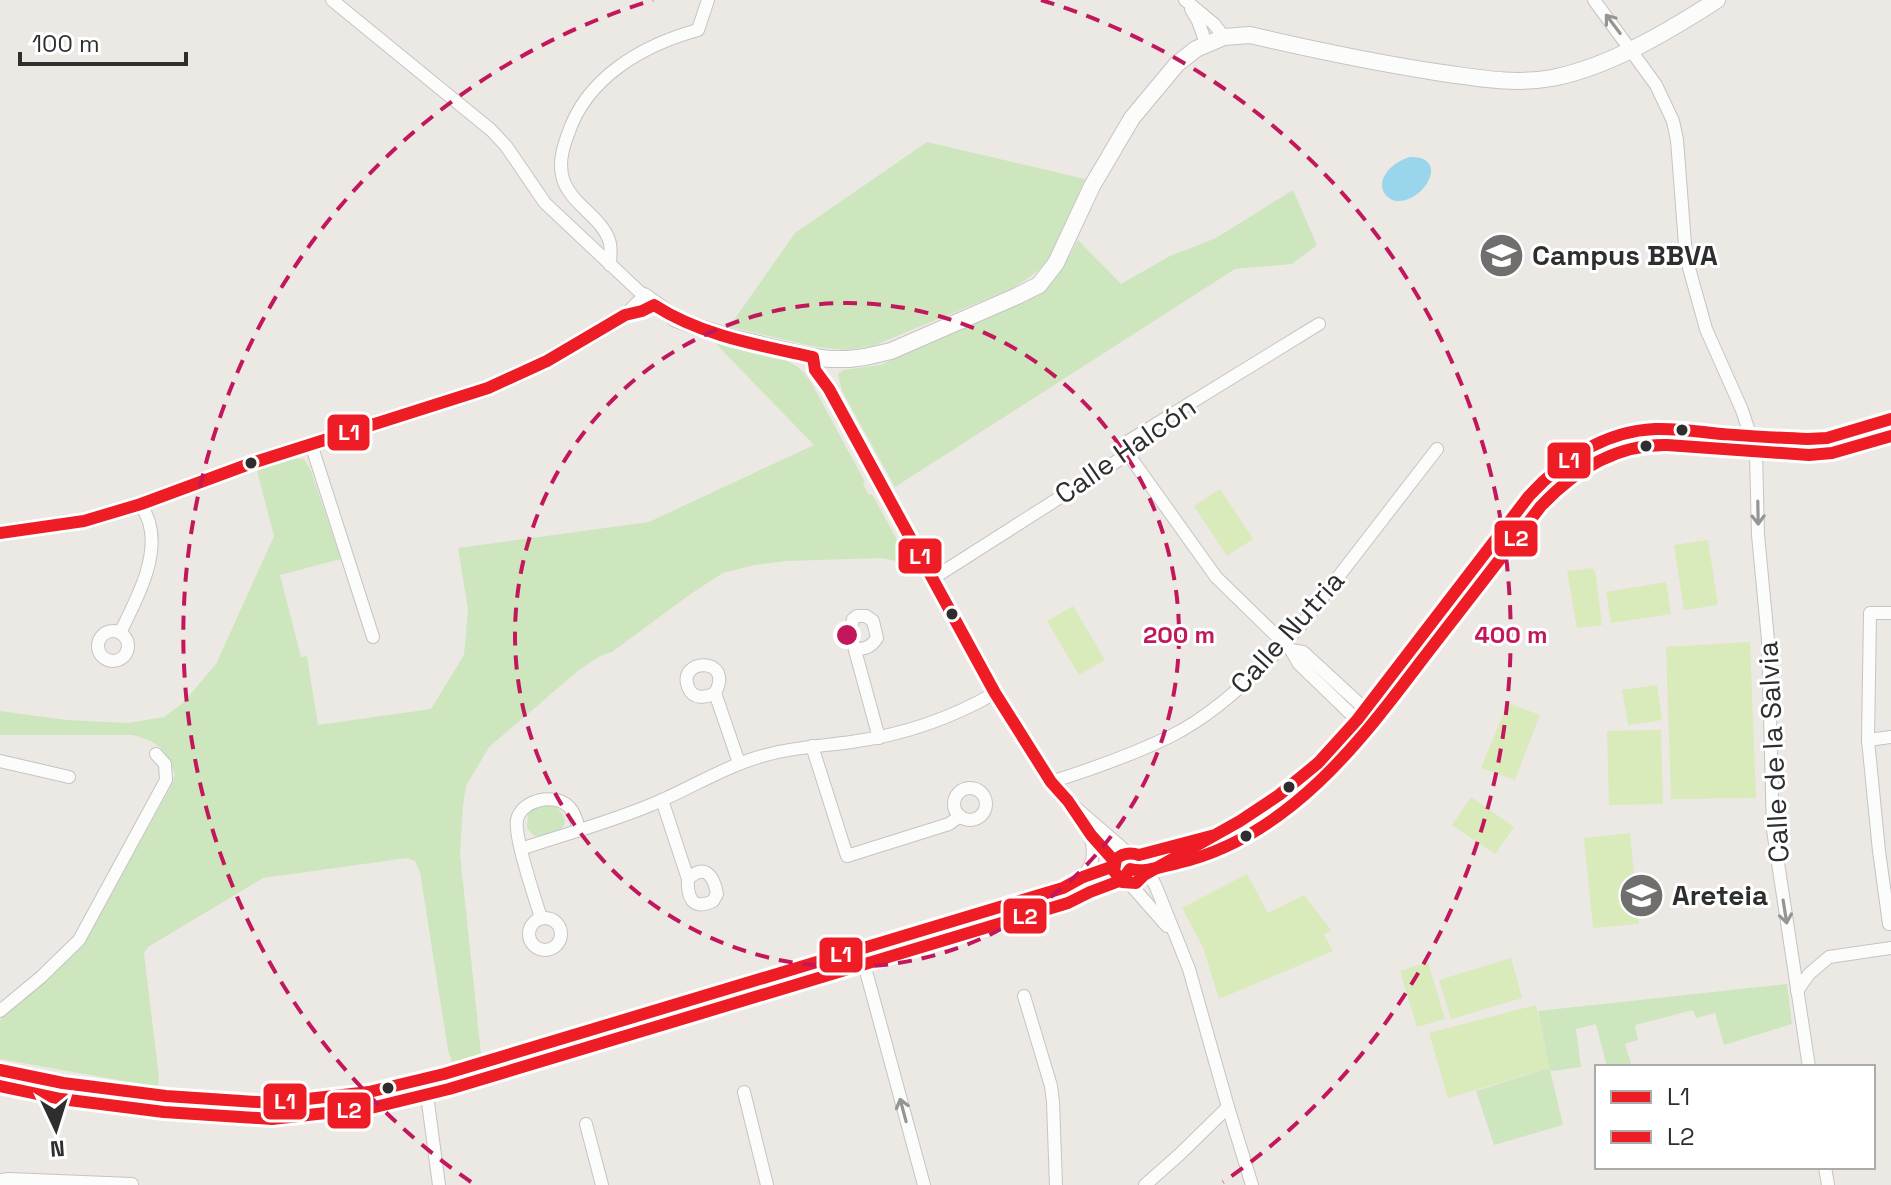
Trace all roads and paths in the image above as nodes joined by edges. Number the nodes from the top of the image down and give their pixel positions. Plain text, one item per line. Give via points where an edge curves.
1 (332, 0) edge
2 (708, 0) edge
3 (1185, 0) edge
4 (1594, 0) edge
5 (1717, 0) edge
6 (1224, 37) junction
7 (1206, 43) junction
8 (1631, 49) junction
9 (610, 265) junction
10 (649, 300) junction
11 (625, 315) joint
12 (1319, 324) dead end
13 (821, 358) junction
14 (1891, 419) edge
15 (1750, 436) junction
16 (311, 444) junction
17 (1437, 449) dead end
18 (1128, 454) junction
19 (141, 504) junction
20 (0, 533) edge
21 (932, 579) junction
22 (1891, 613) edge
23 (120, 633) dead end
24 (373, 637) dead end
25 (1288, 647) junction
26 (855, 649) dead end
27 (715, 693) dead end
28 (995, 693) junction
29 (1365, 709) junction
30 (1357, 720) junction
31 (1891, 737) edge
32 (879, 738) junction
33 (1868, 740) junction
34 (812, 746) junction
35 (156, 754) dead end
36 (0, 761) edge
37 (739, 763) junction
38 (69, 777) dead end
39 (1051, 782) junction
40 (662, 800) junction
41 (1068, 801) junction
42 (960, 816) dead end
43 (579, 830) junction
44 (1091, 835) junction
45 (1215, 835) junction
46 (521, 849) junction
47 (1885, 850) edge
48 (1133, 854) junction
49 (1114, 864) junction
50 (1144, 875) junction
51 (1083, 877) junction
52 (688, 879) dead end
53 (1127, 883) junction
54 (1063, 888) junction
55 (541, 918) dead end
56 (1889, 924) edge
57 (1176, 938) junction
58 (1891, 948) edge
59 (860, 949) junction
60 (1797, 991) junction
61 (1024, 996) dead end
62 (0, 1011) edge
63 (1809, 1065) edge
64 (0, 1070) edge
65 (425, 1080) junction
66 (744, 1092) dead end
67 (1228, 1107) junction
68 (586, 1124) dead end
69 (0, 1180) edge
70 (132, 1184) edge
71 (439, 1185) edge
72 (602, 1185) edge
73 (767, 1185) edge
74 (924, 1185) edge
75 (1056, 1185) edge
76 (1145, 1185) edge
77 (1252, 1185) edge

1 - 9 street via 491,130 545,203
2 - 9 street via 698,30 629,59 596,86 573,118 560,166 565,184 610,241
3 - 6 street
3 - 7 street
8 -> 4 street, Calle de la Salvia
5 - 8 street
6 - 7 street
6 - 8 street via 1250,35 1393,66 1527,82 1567,75
7 - 13 street via 1177,64 1132,118 1056,263 1039,285 891,351
8 - 15 street, Calle de la Salvia via 1673,121 1686,257 1706,329
9 - 10 street
10 - 11 street
10 - 13 street via 701,328
11 - 16 street via 488,388
12 - 18 street, Calle Halcón via 1127,442
13 - 21 street via 815,370
14 - 15 street via 1827,438
15 - 29 street via 1644,430 1601,441 1562,463 1529,496
15 -> 60 street, Calle de la Salvia via 1757,464 1768,640 1773,830
16 - 19 street
16 - 24 street
17 - 25 street, Calle Nutria
18 - 21 street, Calle Halcón
18 - 25 street via 1216,577
19 - 20 street via 84,521
19 - 23 street via 152,540 148,565
21 - 28 street
22 - 33 street via 1870,613
25 - 29 street via 1303,652
25 - 30 street
25 - 39 street, Calle Nutria via 1229,698 1173,735
26 - 32 street
27 - 37 street
28 - 32 street via 930,724
28 - 39 street
29 - 30 street
30 - 45 street via 1279,795
31 - 33 street
32 - 34 street
33 - 47 street
34 - 37 street
34 - 42 street via 847,856
35 - 62 street via 165,764 166,780 79,940
36 - 38 street
37 - 40 street
39 - 41 street
40 - 43 street
40 - 52 street
41 - 44 street
41 - 48 street
43 - 46 street
43 - 46 street via 562,802 531,803 516,823
44 - 49 street
44 - 51 street via 1092,865
45 - 48 street
45 - 50 street
46 - 55 street
47 - 56 street
48 - 49 street via 1121,855
48 - 50 street via 1144,861
49 - 51 street
49 - 53 street via 1116,876
50 - 53 street
50 - 57 street via 1153,881
51 - 54 street
53 - 54 street
53 - 57 street
54 - 59 street
57 - 67 street
58 - 60 street via 1829,957
59 - 65 street
74 -> 59 street
60 - 63 street, Calle de la Salvia
61 - 75 street via 1051,1086
64 - 65 street via 166,1096 272,1103
65 - 71 street
66 - 73 street
67 - 76 street
67 - 77 street
68 - 72 street
69 - 70 street

